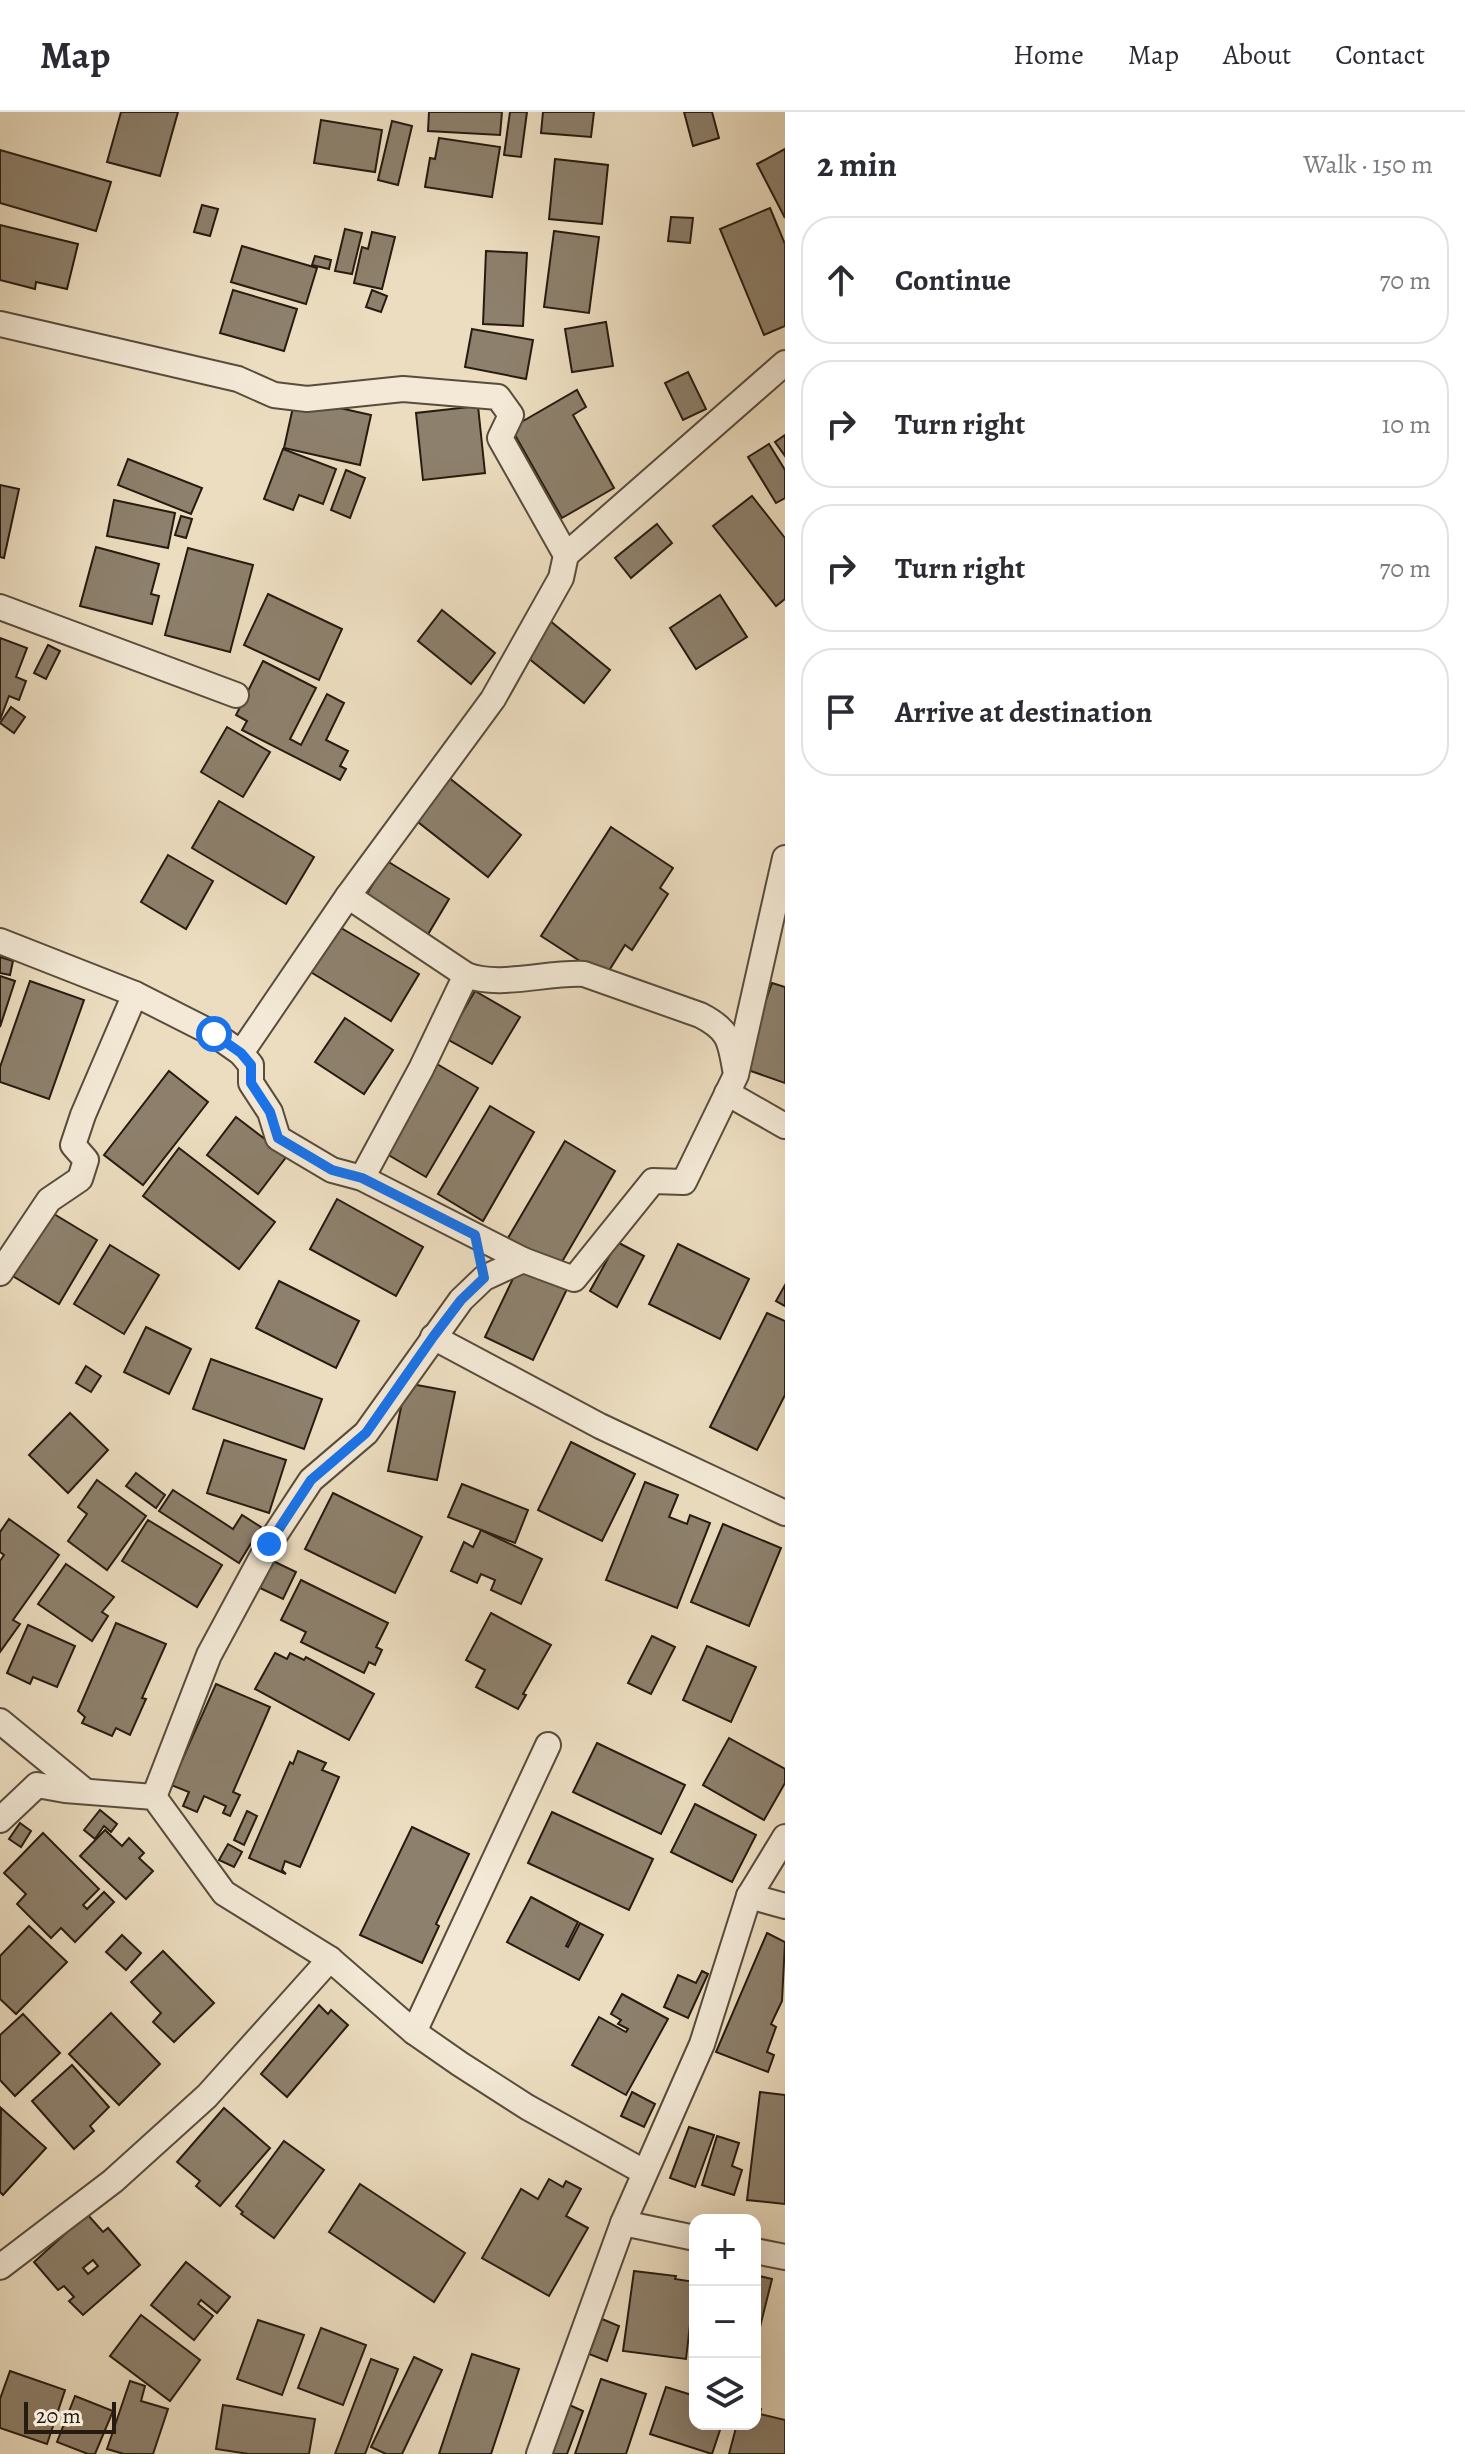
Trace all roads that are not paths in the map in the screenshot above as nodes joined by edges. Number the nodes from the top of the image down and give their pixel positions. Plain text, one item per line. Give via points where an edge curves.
1 (0, 324) edge
2 (785, 363) edge
3 (566, 555) junction
4 (0, 607) edge
5 (236, 695) dead end
6 (785, 858) edge
7 (348, 896) junction
8 (0, 941) edge
9 (466, 975) junction
10 (135, 994) junction
11 (241, 1053) junction
12 (732, 1084) junction
13 (785, 1126) edge
14 (362, 1178) junction
15 (475, 1235) junction
16 (523, 1260) junction
17 (0, 1273) edge
18 (484, 1278) junction
19 (433, 1337) junction
20 (785, 1513) edge
21 (0, 1721) edge
22 (548, 1745) dead end
23 (85, 1791) junction
24 (154, 1797) junction
25 (0, 1820) edge
26 (785, 1837) edge
27 (749, 1896) junction
28 (785, 1906) edge
29 (330, 1959) junction
30 (414, 2032) junction
31 (644, 2172) junction
32 (623, 2223) junction
33 (689, 2237) edge
34 (761, 2252) edge
35 (785, 2257) edge
36 (0, 2267) edge
37 (539, 2454) edge

1 - 3 street via 238,379 274,395 307,399 403,389 498,397 511,415 500,438
2 - 3 street
3 - 7 street via 561,578 493,699
4 - 5 street
6 - 12 street
7 - 9 street
7 - 11 street
8 - 10 street
9 - 12 street via 482,981 584,974 700,1015 718,1024 730,1040
9 - 14 street
10 - 11 street
10 - 17 street via 73,1145 86,1160 80,1179 49,1200
11 - 14 street via 251,1065 251,1083 270,1112 278,1138 332,1170
12 - 13 street
12 - 16 street via 684,1182 653,1181 574,1279
14 - 15 street
15 - 16 street
15 - 18 street
16 - 18 street
18 - 19 street
19 - 20 street via 600,1426
19 - 24 street via 366,1433 311,1480 269,1544 209,1655
21 - 23 street
22 - 30 street
23 - 24 street
23 - 25 street via 37,1785
24 - 29 street via 224,1893
26 - 27 street
27 - 28 street
27 - 31 street via 702,2044
29 - 30 street
29 - 36 street via 207,2096 113,2181
30 - 31 street via 527,2107
31 - 32 street
32 - 33 street
32 - 37 street
34 - 35 street

